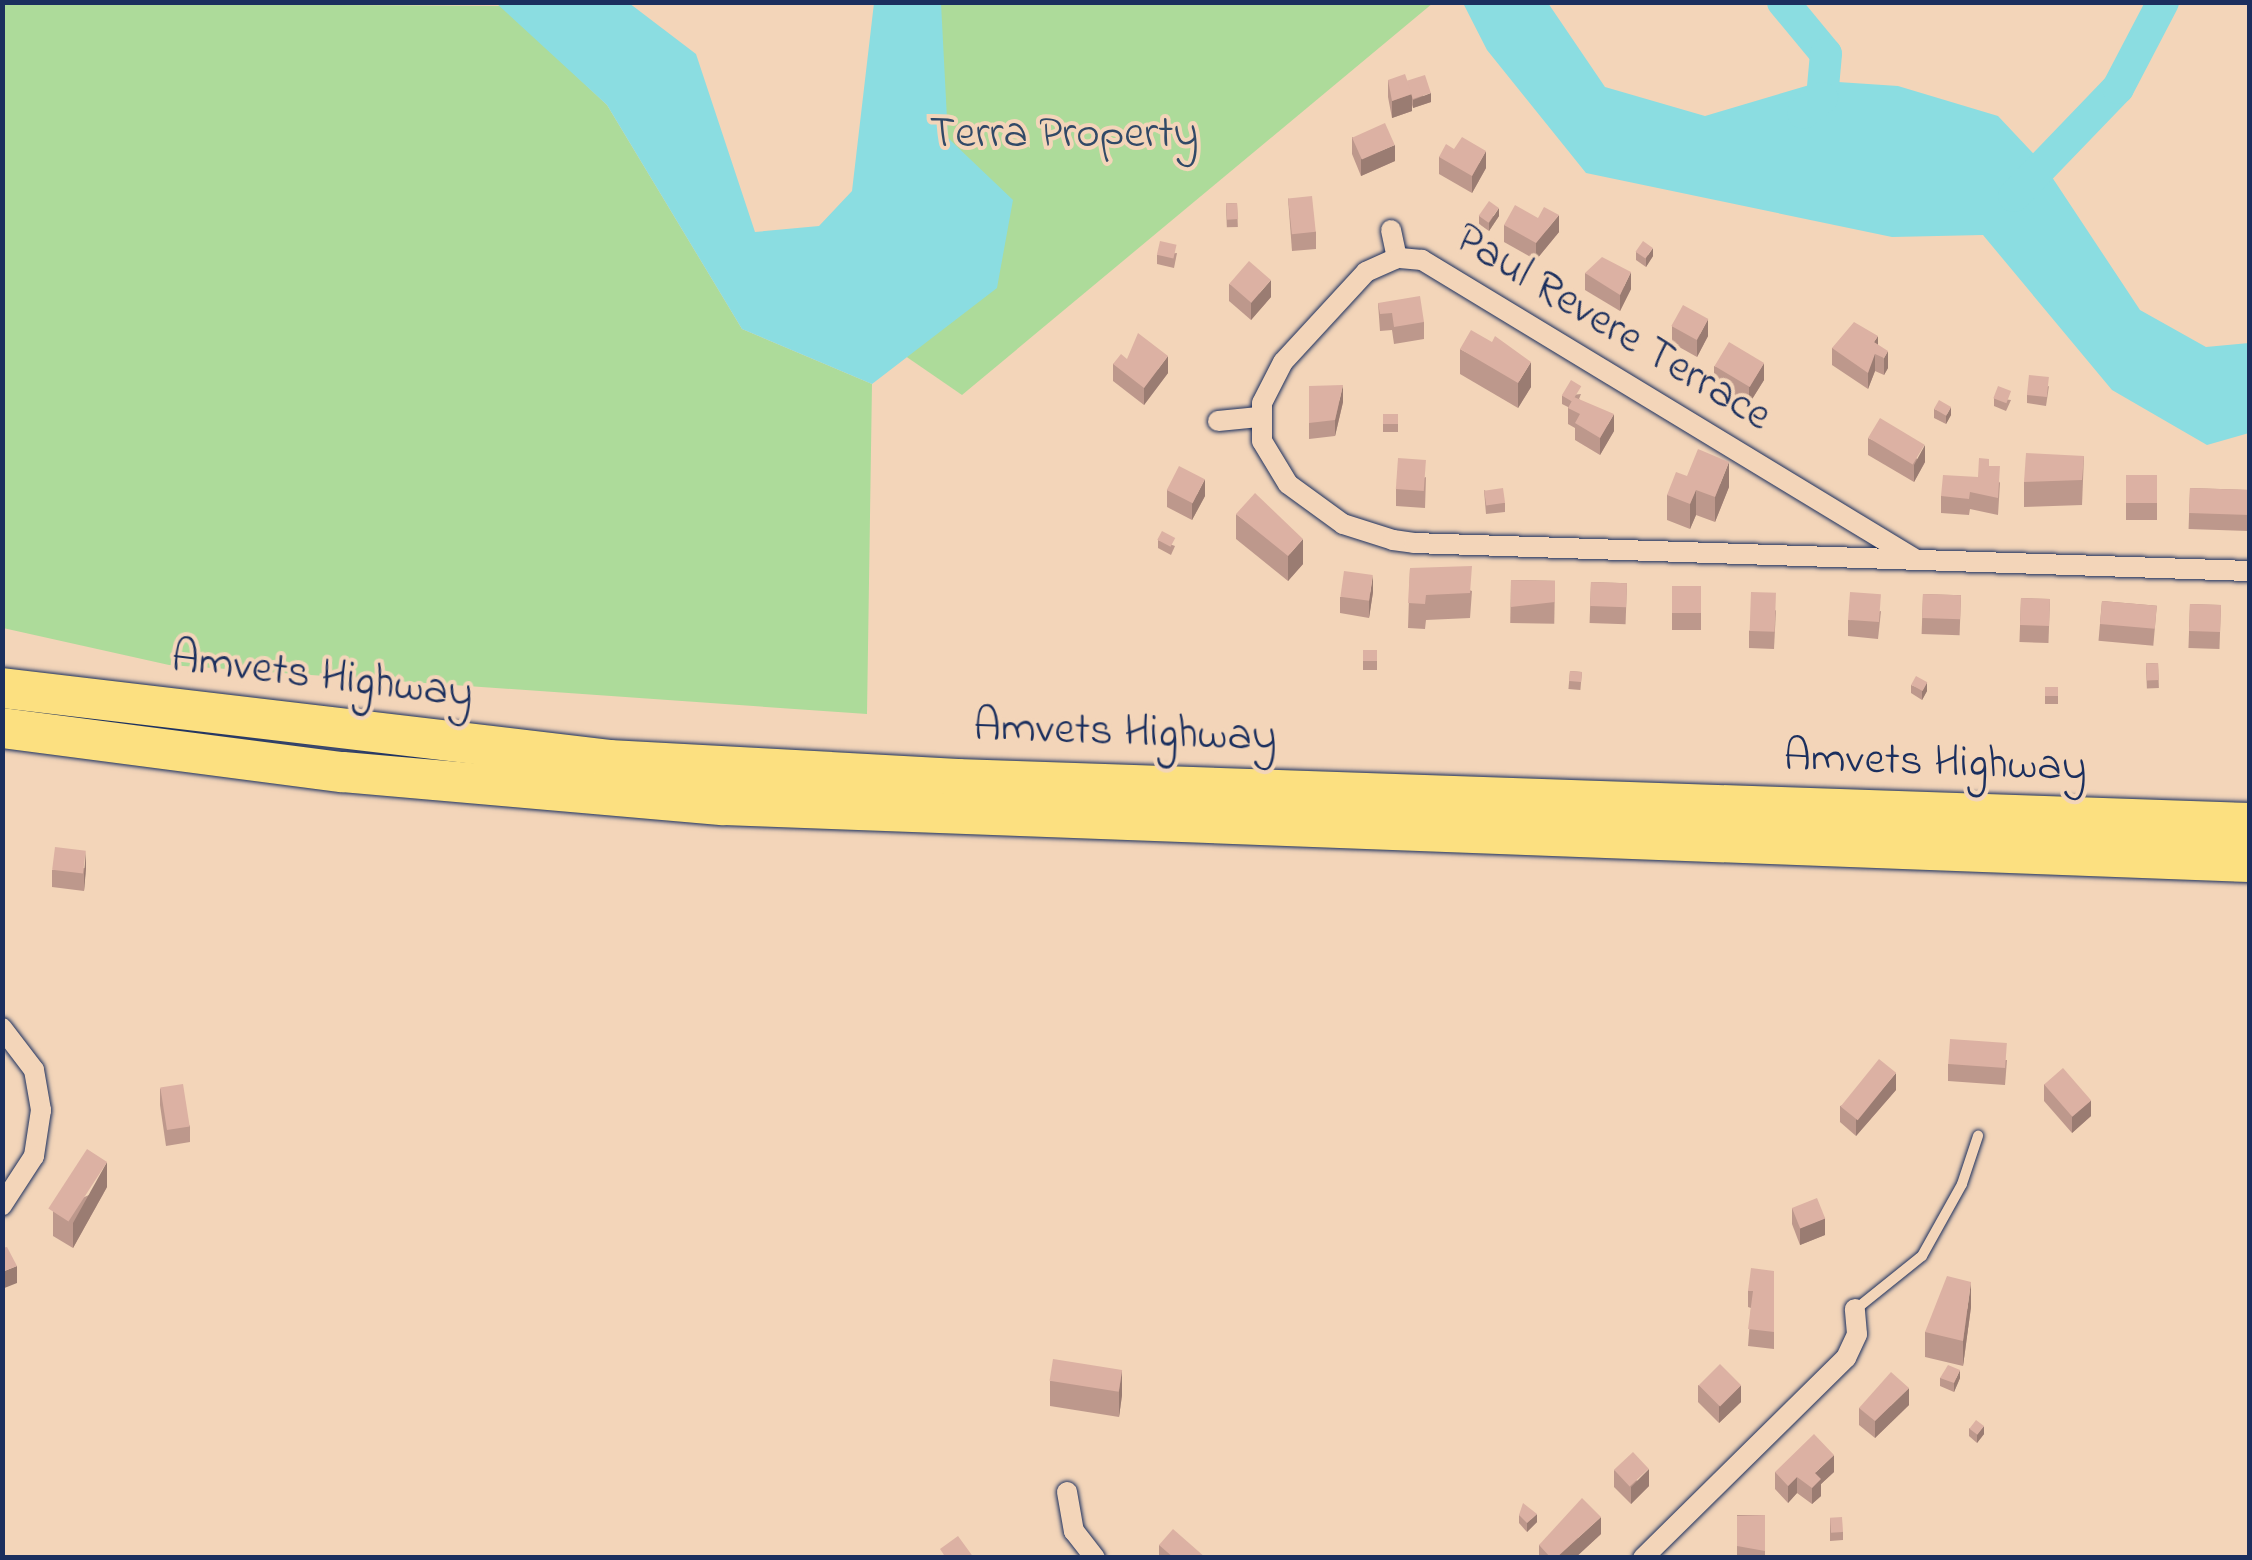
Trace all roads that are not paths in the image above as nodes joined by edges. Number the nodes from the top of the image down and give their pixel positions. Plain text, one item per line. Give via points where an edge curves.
1 (1390, 230) dead end
2 (1398, 258) junction
3 (1259, 417) junction
4 (1218, 421) dead end
5 (1914, 560) junction
6 (2250, 571) edge
7 (2, 688) edge
8 (2, 728) edge
9 (2250, 823) edge
10 (2250, 862) edge
11 (2, 1028) edge
12 (1978, 1136) dead end
13 (2, 1205) edge
14 (1855, 1309) joint
15 (1067, 1492) dead end
16 (1095, 1558) edge
17 (1643, 1558) edge

1 - 2 street
2 - 3 street, Paul Revere Terrace via 1366,272 1283,362
2 - 5 street, Paul Revere Terrace via 1448,270
3 - 4 street
3 - 5 street via 1266,452 1302,497 1343,524 1393,540
5 - 6 street
7 - 9 highway, Amvets Highway via 628,761 957,779
8 - 10 highway, Amvets Highway via 343,772 724,805
11 - 13 street via 34,1070 42,1110 34,1156
12 - 14 lane via 1962,1184 1922,1256
14 - 17 street via 1857,1334 1846,1358
15 - 16 street via 1074,1531

